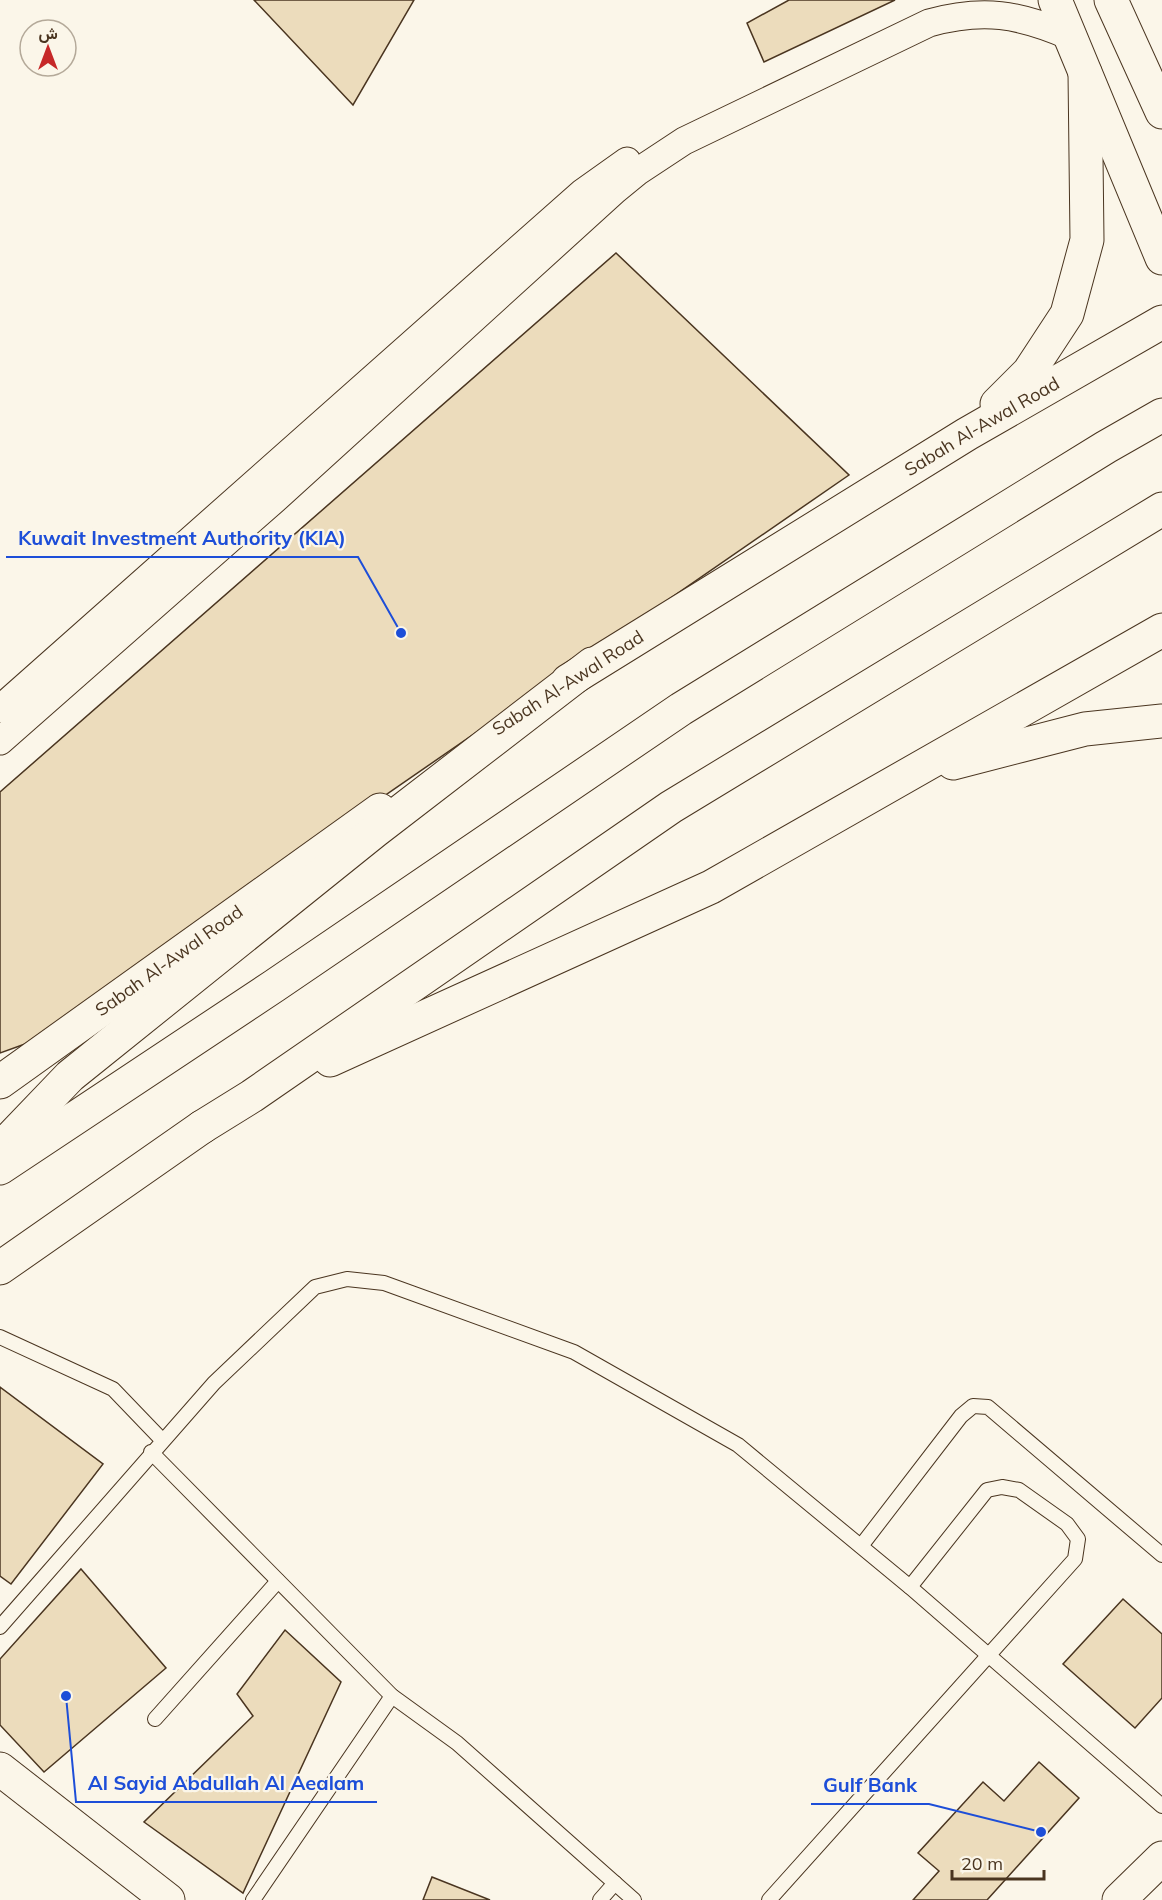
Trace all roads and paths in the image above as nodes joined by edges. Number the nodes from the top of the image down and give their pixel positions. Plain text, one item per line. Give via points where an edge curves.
1 (1055, 0) edge
2 (1111, 0) edge
3 (929, 11) edge
4 (1070, 36) junction
5 (1085, 73) junction
6 (1150, 75) edge
7 (1162, 112) edge
8 (1162, 258) edge
9 (1162, 322) edge
10 (1162, 415) edge
11 (967, 434) junction
12 (1162, 509) edge
13 (1162, 630) edge
14 (592, 664) junction
15 (0, 709) edge
16 (1162, 721) edge
17 (0, 741) edge
18 (908, 776) junction
19 (0, 1082) edge
20 (252, 1096) junction
21 (0, 1149) edge
22 (0, 1168) edge
23 (0, 1268) edge
24 (0, 1337) edge
25 (162, 1440) junction
26 (151, 1452) junction
27 (861, 1546) junction
28 (1162, 1555) edge
29 (278, 1581) junction
30 (910, 1587) junction
31 (0, 1627) edge
32 (987, 1655) junction
33 (392, 1696) junction
34 (155, 1719) dead end
35 (0, 1769) edge
36 (1162, 1806) edge
37 (1162, 1858) edge
38 (615, 1883) junction
39 (168, 1900) edge
40 (253, 1900) edge
41 (600, 1900) edge
42 (634, 1900) edge
43 (769, 1900) edge
44 (1119, 1900) edge

1 - 4 main road
2 - 6 main road
3 - 4 street via 1021,18
3 - 15 street via 689,119 602,178
3 - 17 street via 684,141 637,172 275,500
4 - 5 main road
5 - 8 main road
5 - 11 main road via 1087,240 1067,314 1029,372
6 - 7 main road
9 - 11 main road, Sabah Al-Awal Road
10 - 22 main road via 681,709
11 - 14 main road, Sabah Al-Awal Road
12 - 20 main road via 671,807
13 - 18 main road
14 - 19 main road, Sabah Al-Awal Road via 314,856
14 - 21 main road via 375,831 70,1076
16 - 18 main road via 1085,729
18 - 20 main road via 711,887
20 - 23 main road
24 - 25 lane via 113,1389
25 - 26 lane
25 - 27 lane via 233,1364 315,1287 347,1279 384,1282 574,1352 738,1445
26 - 29 lane
26 - 31 lane
27 - 28 lane via 961,1416 973,1406 988,1407
27 - 30 lane
29 - 33 lane
29 - 34 lane
30 - 32 lane
30 - 32 lane via 987,1490 1002,1486 1019,1490 1067,1524 1078,1539 1075,1559
32 - 36 lane
32 - 43 lane
33 - 38 lane via 466,1750
33 - 40 lane
35 - 39 main road
37 - 44 main road
38 - 41 lane
38 - 42 lane

